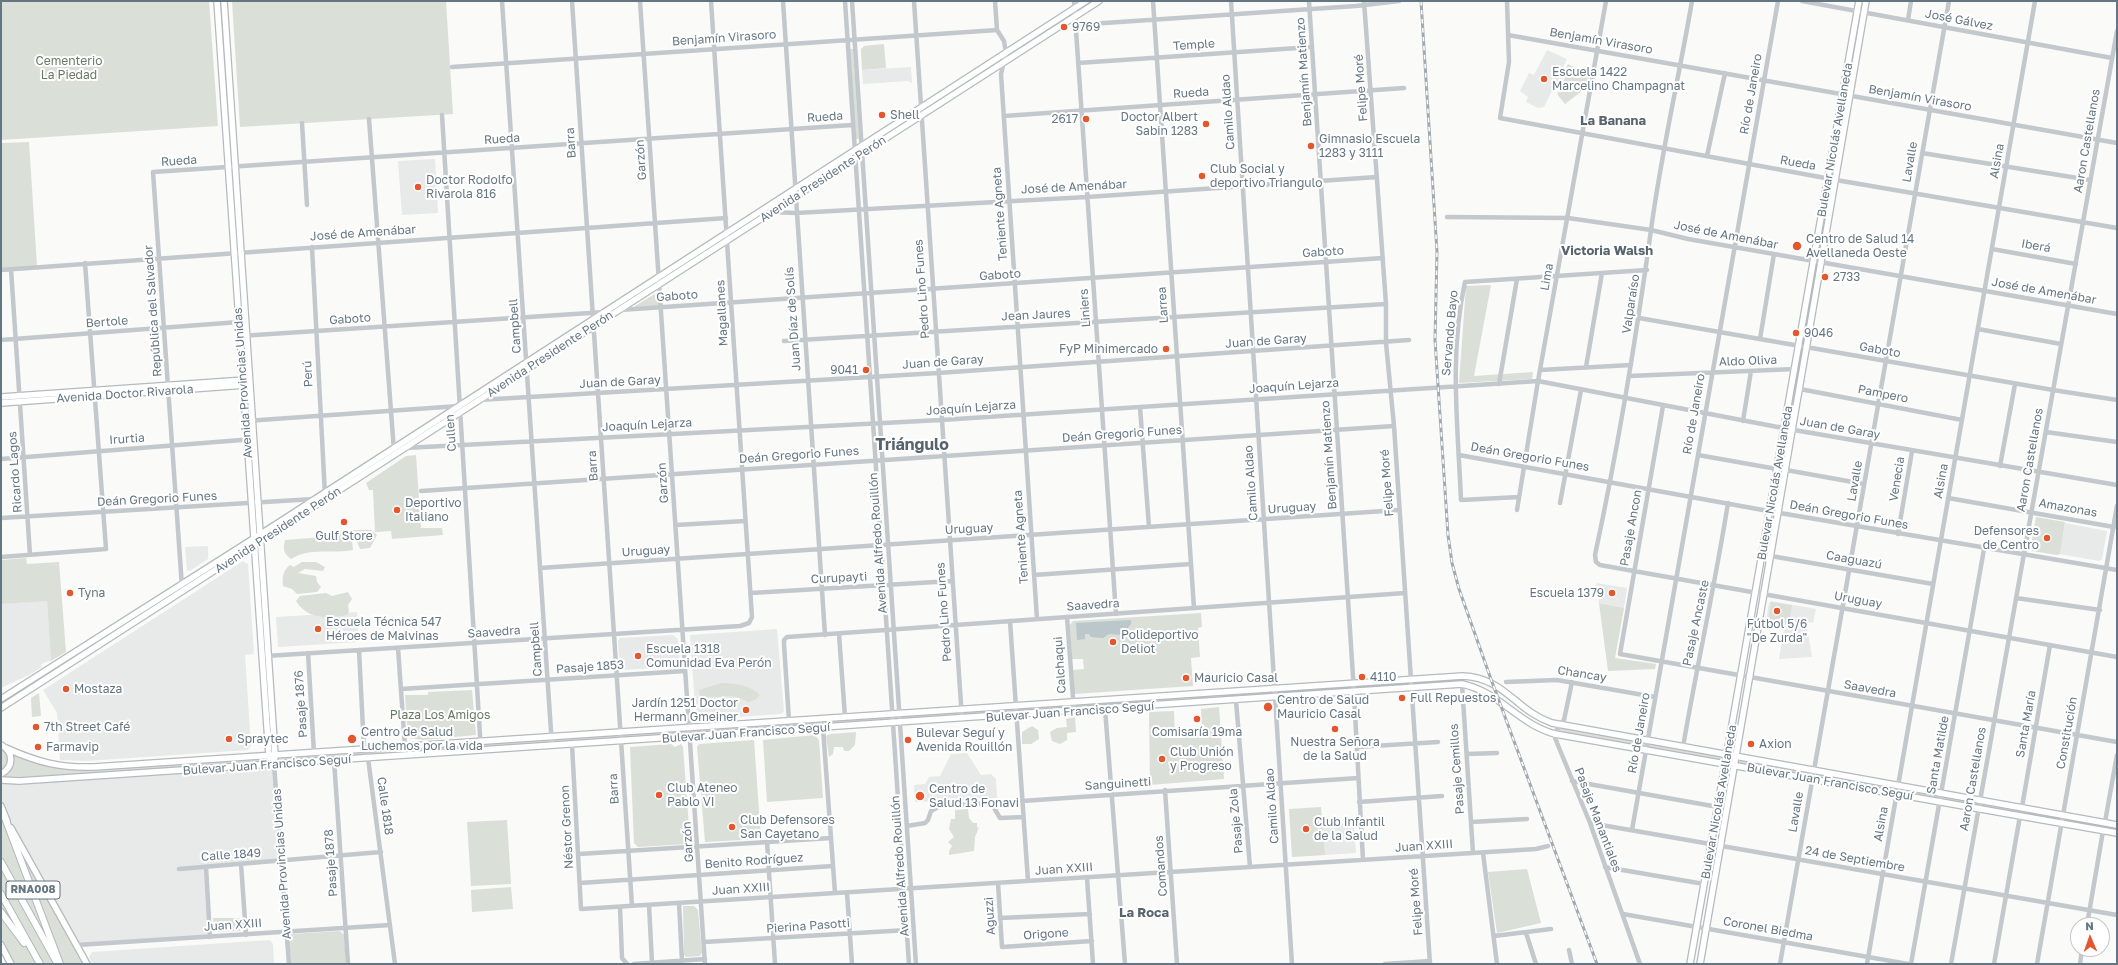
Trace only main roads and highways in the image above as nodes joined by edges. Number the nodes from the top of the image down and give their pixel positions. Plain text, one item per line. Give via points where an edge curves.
1 (217, 1) edge
2 (224, 1) edge
3 (1086, 1) edge
4 (1099, 1) edge
5 (1859, 1) edge
6 (1866, 1) edge
7 (660, 280) junction
8 (249, 382) junction
9 (243, 383) junction
10 (1, 397) edge
11 (20, 399) junction
12 (1, 403) edge
13 (261, 534) junction
14 (254, 538) junction
15 (261, 540) junction
16 (255, 544) junction
17 (266, 656) junction
18 (1, 699) edge
19 (1, 708) edge
20 (2, 745) edge
21 (272, 755) junction
22 (1727, 755) junction
23 (1736, 756) junction
24 (274, 764) junction
25 (1726, 764) junction
26 (1734, 766) junction
27 (2, 776) edge
28 (1, 806) edge
29 (5, 818) junction
30 (2117, 824) edge
31 (2117, 833) edge
32 (1, 862) edge
33 (1, 894) edge
34 (1, 912) edge
35 (1, 945) edge
36 (34, 955) junction
37 (11, 964) edge
38 (40, 964) edge
39 (59, 964) edge
40 (87, 964) edge
41 (1690, 964) edge
42 (1700, 964) edge

1 - 9 main road, Avenida Provincias Unidas
2 - 8 main road, Avenida Provincias Unidas
3 - 7 main road, Avenida Presidente Perón via 727,233
4 - 7 main road, Avenida Presidente Perón via 728,240
5 - 22 main road, Bulevar Nicolás Avellaneda
6 - 23 main road, Bulevar Nicolás Avellaneda
7 - 13 main road, Avenida Presidente Perón via 594,319
7 - 15 main road, Avenida Presidente Perón via 619,310
8 - 9 main road, Avenida Doctor Rivarola
8 - 13 main road, Avenida Provincias Unidas
9 - 11 main road, Avenida Doctor Rivarola
9 - 14 main road, Avenida Provincias Unidas
10 - 11 main road, Avenida Doctor Rivarola
11 - 12 main road, Avenida Doctor Rivarola
13 - 14 main road, Avenida Presidente Perón
13 - 15 main road, Avenida Provincias Unidas
14 - 16 main road, Avenida Provincias Unidas
14 - 18 main road, Avenida Presidente Perón
15 - 16 main road, Avenida Presidente Perón
15 - 17 main road, Avenida Provincias Unidas
16 - 17 main road, Avenida Provincias Unidas
16 - 19 main road, Avenida Presidente Perón
17 - 21 main road, Avenida Provincias Unidas
20 - 21 main road, Bulevar Juan Francisco Seguí via 40,762 70,768
20 - 27 main road via 10,754 11,761
21 - 22 main road, Bulevar Juan Francisco Seguí via 1463,676 1486,680 1544,720
21 - 24 main road, Avenida Provincias Unidas
22 - 23 main road, Bulevar Juan Francisco Seguí
22 - 25 main road, Bulevar Nicolás Avellaneda
23 - 26 main road, Bulevar Nicolás Avellaneda
23 - 30 main road, Bulevar Juan Francisco Seguí
24 - 25 main road, Bulevar Juan Francisco Seguí via 1462,684 1486,691 1532,725 1555,734
24 - 27 main road, Bulevar Juan Francisco Seguí via 19,781
25 - 26 main road, Bulevar Juan Francisco Seguí
25 - 41 main road, Bulevar Nicolás Avellaneda
26 - 31 main road, Bulevar Juan Francisco Seguí
26 - 42 main road, Bulevar Nicolás Avellaneda
28 - 29 main road
29 - 39 highway, RNA008
29 - 40 main road
32 - 39 highway, RNA008
33 - 36 highway, RNA008
34 - 36 highway
35 - 37 main road
36 - 38 highway, RNA008

